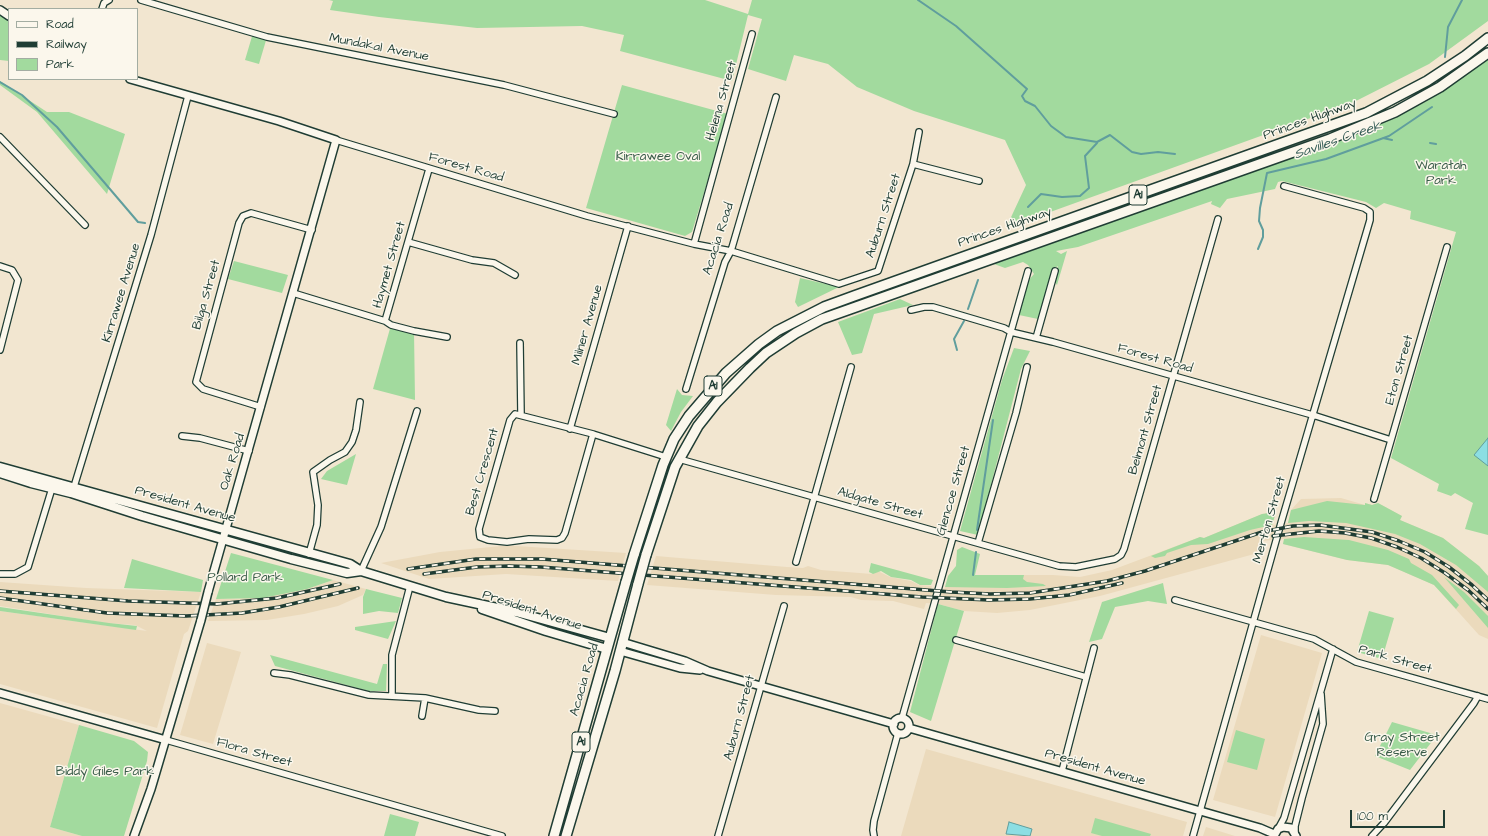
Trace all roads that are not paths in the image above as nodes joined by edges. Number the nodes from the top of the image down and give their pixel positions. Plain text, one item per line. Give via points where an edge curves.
1 (109, 0) edge
2 (140, 0) edge
3 (102, 8) edge
4 (752, 34) dead end
5 (1488, 38) edge
6 (1488, 53) edge
7 (133, 80) edge
8 (188, 96) junction
9 (776, 97) dead end
10 (614, 114) dead end
11 (918, 132) dead end
12 (0, 137) edge
13 (336, 140) junction
14 (913, 164) junction
15 (429, 169) junction
16 (979, 181) dead end
17 (1284, 186) dead end
18 (1218, 219) dead end
19 (85, 225) dead end
20 (628, 226) junction
21 (312, 230) junction
22 (408, 242) junction
23 (694, 244) junction
24 (1447, 247) dead end
25 (731, 252) junction
26 (0, 266) edge
27 (1028, 271) dead end
28 (1055, 271) dead end
29 (798, 273) joint
30 (515, 275) dead end
31 (293, 293) junction
32 (911, 310) dead end
33 (385, 321) junction
34 (1011, 332) junction
35 (447, 337) dead end
36 (1036, 338) junction
37 (520, 343) dead end
38 (0, 350) edge
39 (1027, 367) dead end
40 (851, 368) dead end
41 (1173, 377) junction
42 (686, 389) dead end
43 (360, 402) dead end
44 (261, 407) junction
45 (417, 411) dead end
46 (521, 414) junction
47 (1312, 415) junction
48 (570, 429) junction
49 (593, 434) junction
50 (182, 436) dead end
51 (1391, 440) junction
52 (249, 451) junction
53 (666, 457) junction
54 (679, 459) junction
55 (0, 466) edge
56 (0, 473) edge
57 (54, 481) junction
58 (52, 489) junction
59 (73, 490) junction
60 (815, 496) junction
61 (1374, 499) dead end
62 (225, 530) junction
63 (953, 537) junction
64 (222, 540) junction
65 (978, 543) junction
66 (309, 554) junction
67 (634, 555) joint
68 (646, 555) joint
69 (1121, 555) joint
70 (796, 562) dead end
71 (361, 571) junction
72 (0, 574) edge
73 (410, 586) junction
74 (1175, 600) dead end
75 (465, 602) junction
76 (784, 606) dead end
77 (1253, 623) junction
78 (610, 638) junction
79 (956, 640) dead end
80 (621, 647) junction
81 (1094, 648) dead end
82 (607, 649) junction
83 (1333, 649) junction
84 (274, 673) dead end
85 (1086, 677) junction
86 (761, 687) junction
87 (1322, 687) junction
88 (0, 693) edge
89 (392, 696) junction
90 (1478, 696) junction
91 (425, 698) junction
92 (1488, 699) edge
93 (495, 711) dead end
94 (1313, 715) junction
95 (422, 716) dead end
96 (1324, 716) junction
97 (902, 718) junction
98 (894, 724) junction
99 (909, 728) junction
100 (898, 733) junction
101 (166, 740) junction
102 (1062, 771) junction
103 (1200, 812) junction
104 (1275, 833) edge
105 (1373, 834) edge
106 (1296, 835) edge
107 (134, 836) edge
108 (502, 836) edge
109 (554, 836) edge
110 (566, 836) edge
111 (718, 836) edge
112 (874, 836) edge
113 (1193, 836) edge

1 - 3 street
2 - 10 street, Mundakal Avenue via 267,37 504,85
4 - 23 street, Helena Street
5 - 53 highway, Princes Highway / A1 via 1466,56 1427,81 1360,115 869,290 798,320 759,344 726,373 692,412 674,439
6 - 54 highway, Princes Highway / A1 via 1440,87 1394,112 1330,139 878,299 809,326 766,354 733,384 698,426
7 - 8 street, Forest Road
8 - 13 street, Forest Road
8 - 59 street, Kirrawee Avenue via 151,235
9 - 25 street, Acacia Road
11 - 14 street, Auburn Street
12 - 19 street
13 - 15 street, Forest Road
13 - 21 street, Oak Road
14 - 16 street
14 - 29 street, Auburn Street via 878,271 839,284
15 - 20 street, Forest Road
15 - 22 street, Haymet Street
17 - 47 street, Merton Street via 1364,208 1370,212 1370,220
18 - 41 street, Belmont Street
20 - 23 street, Forest Road
20 - 48 street, Milner Avenue
21 - 31 street, Oak Road
21 - 44 street, Bilga Street via 254,213 245,215 239,223 196,382 203,389
22 - 30 street via 472,260 494,263
22 - 33 street, Haymet Street
23 - 25 street, Forest Road
24 - 51 street, Eton Street
25 - 29 street, Forest Road
25 - 42 street, Acacia Road via 725,262
26 - 38 street via 12,270 18,282
27 - 34 street, Glencoe Street
28 - 36 street
31 - 33 street, Haymet Street
31 - 44 street, Oak Road
32 - 34 street, Forest Road via 933,307
33 - 35 street via 414,331
34 - 36 street, Forest Road
34 - 63 street, Glencoe Street
36 - 41 street, Forest Road
37 - 46 street
39 - 65 street
40 - 60 street
41 - 47 street, Forest Road
41 - 69 street, Belmont Street
43 - 66 street via 352,442 345,452 313,472 318,505 317,525
44 - 52 street, Oak Road
45 - 71 street via 381,527
46 - 48 street
46 - 49 street, Best Crescent via 513,415 510,420 479,528 479,534 485,539 507,542 562,538
47 - 51 street, Forest Road
47 - 77 street, Merton Street
48 - 49 street
49 - 53 street
50 - 52 street
51 - 61 street, Eton Street
52 - 62 street, Oak Road
53 - 67 highway, Princes Highway / A1 via 650,498
54 - 60 street, Aldgate Street
54 - 68 highway, Princes Highway / A1 via 664,495
55 - 57 main road, President Avenue
56 - 58 main road, President Avenue
57 - 58 street
57 - 59 main road, President Avenue
58 - 59 main road, President Avenue
58 - 72 street via 28,568 14,574
59 - 62 main road, President Avenue
59 - 64 main road, President Avenue via 142,516
60 - 63 street, Aldgate Street
60 - 70 street
62 - 64 street, Oak Road
62 - 66 main road, President Avenue
63 - 65 street, Aldgate Street
63 - 97 street, Glencoe Street
64 - 71 main road, President Avenue via 347,573
64 - 101 street, Oak Road, bridge
65 - 69 street, Aldgate Street via 1063,567 1112,560
66 - 71 main road, President Avenue via 350,564
67 - 78 highway, Acacia Road / A1, bridge
68 - 80 highway, Acacia Road / A1, bridge
71 - 73 main road, President Avenue
73 - 75 main road, President Avenue
73 - 89 street via 392,655
74 - 77 street, Park Street
75 - 78 main road, President Avenue via 516,612
75 - 82 main road, President Avenue via 546,631
76 - 86 street, Auburn Street
77 - 83 street, Park Street via 1314,639
77 - 103 street, Merton Street
78 - 80 highway, President Avenue
78 - 82 highway, Acacia Road / A1
79 - 85 street
80 - 82 highway, President Avenue
80 - 86 street, President Avenue via 680,668 708,671
80 - 110 highway, Acacia Road / A1
81 - 85 street
82 - 109 highway, Acacia Road / A1
83 - 87 street
83 - 90 street, Park Street via 1356,662
84 - 89 street via 369,695
85 - 102 street
86 - 98 street, President Avenue
86 - 111 street, Auburn Street
87 - 94 street
87 - 96 street
88 - 101 street, Flora Street
89 - 91 street
90 - 92 street, Park Street
90 - 105 street via 1384,823
91 - 93 street
91 - 95 street
94 - 96 street via 1318,713
94 - 104 street via 1284,818
96 - 106 street via 1295,826
97 - 98 street via 897,719
97 - 99 street via 908,721
98 - 100 street via 894,730
99 - 100 street via 906,732
99 - 102 street, President Avenue
100 - 112 street via 874,821
101 - 107 street, Oak Road
101 - 108 street, Flora Street
102 - 103 street, President Avenue
103 - 104 street, President Avenue
103 - 113 street, Merton Street
104 - 106 street, President Avenue via 1287,827

